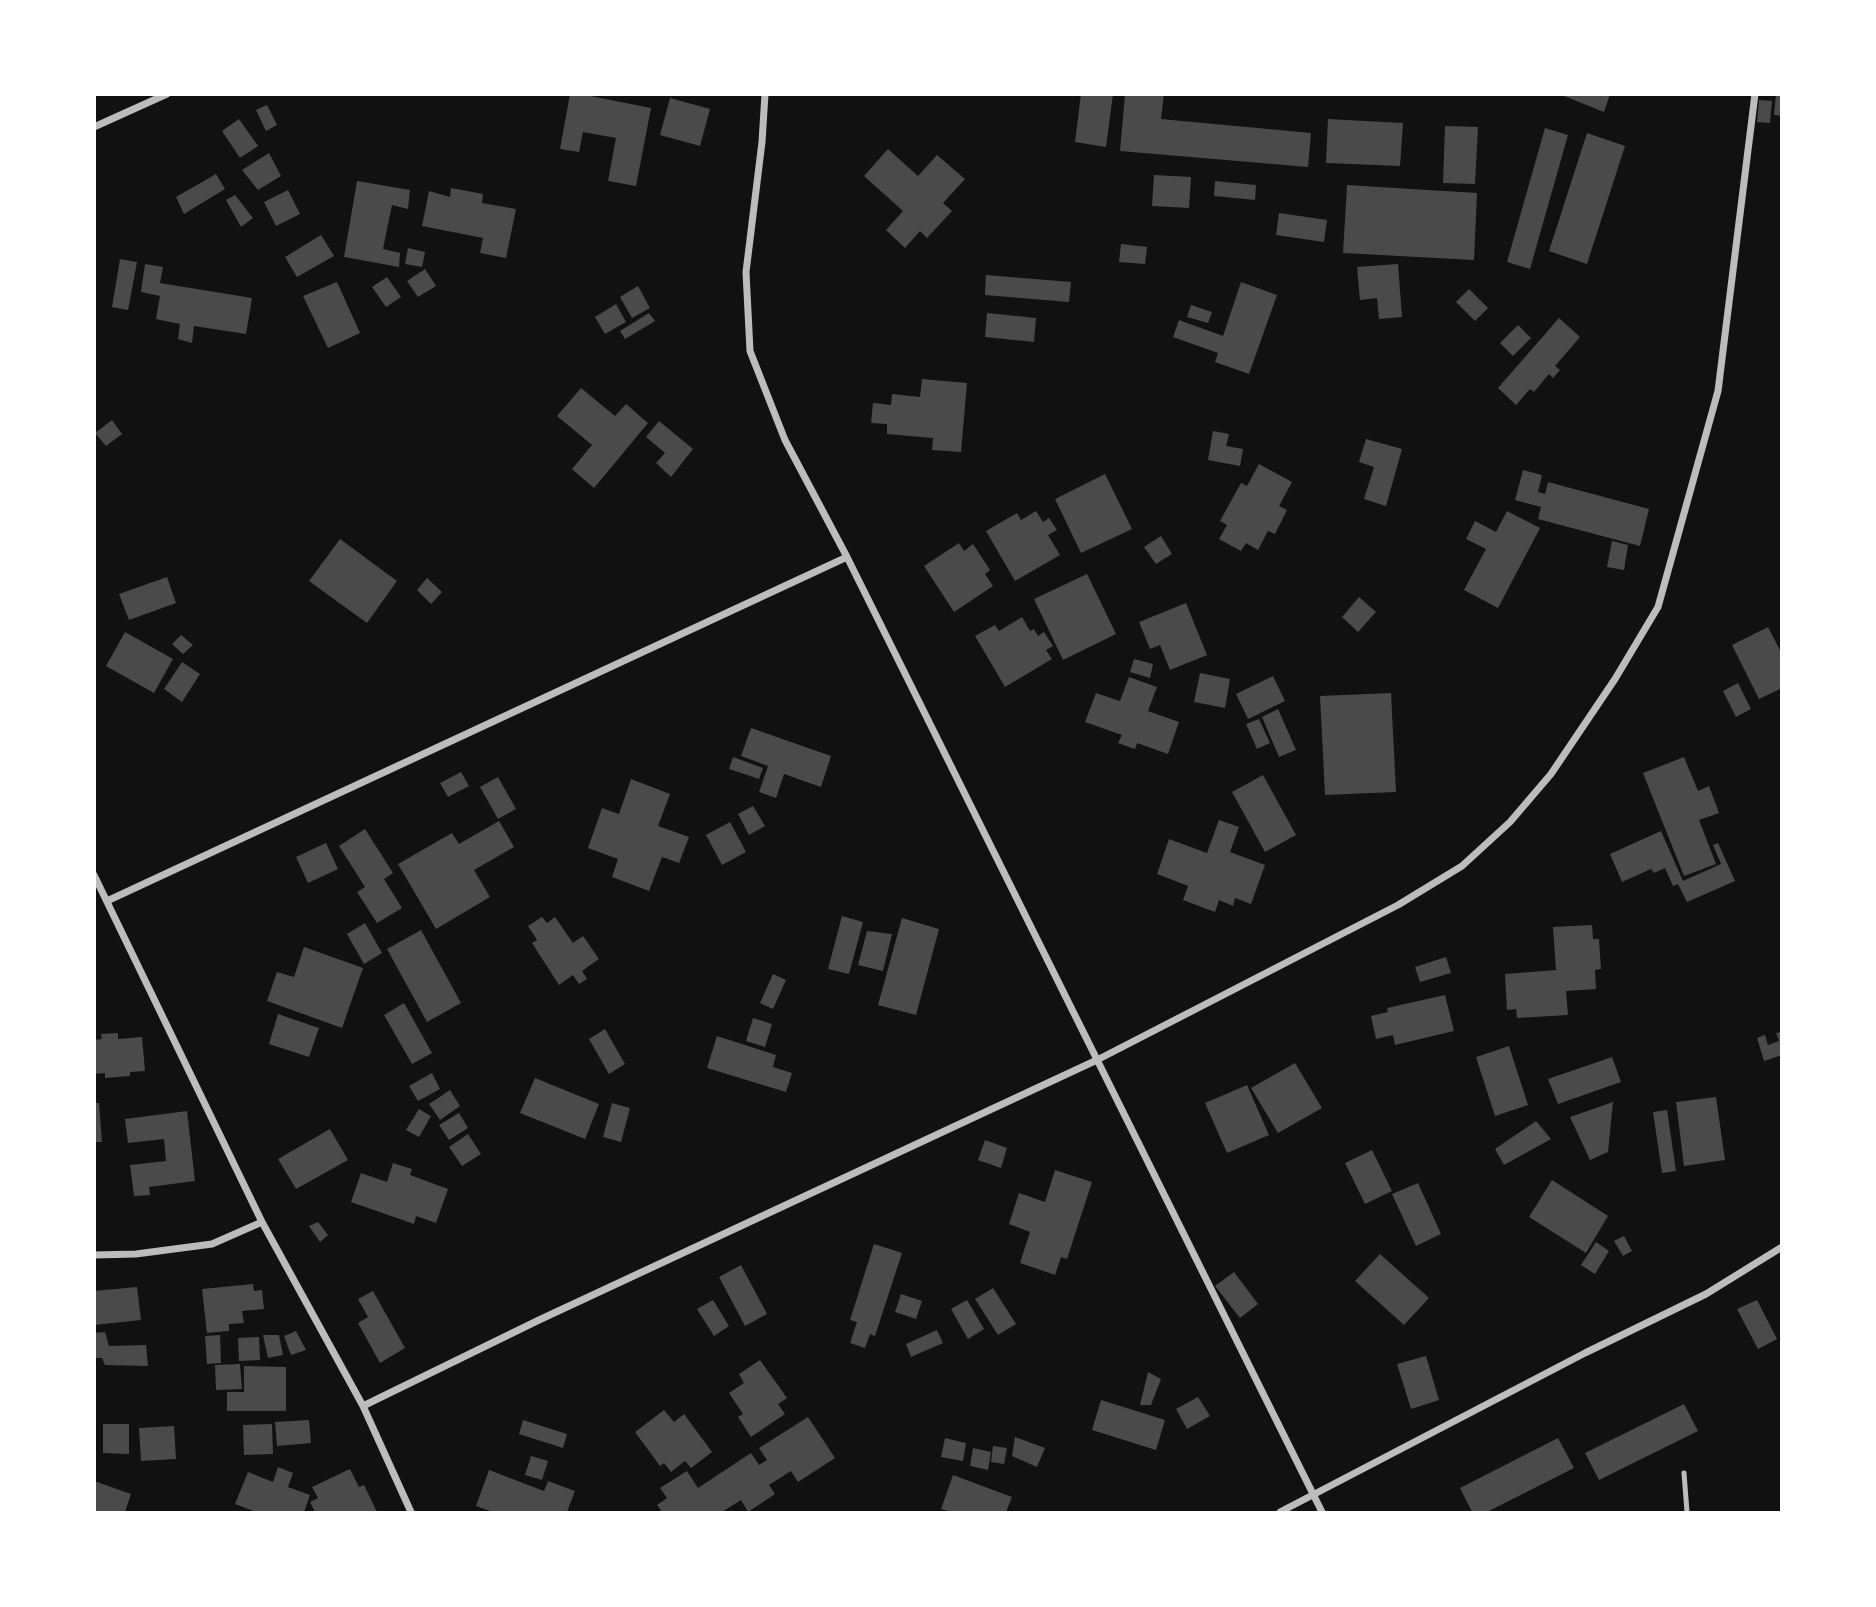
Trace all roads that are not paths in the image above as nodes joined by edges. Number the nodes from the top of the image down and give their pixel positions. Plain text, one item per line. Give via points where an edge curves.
1 (167, 94) edge
2 (765, 94) edge
3 (1755, 94) edge
4 (94, 127) edge
5 (847, 557) junction
6 (94, 875) edge
7 (107, 901) junction
8 (1097, 1060) junction
9 (262, 1222) junction
10 (1782, 1247) edge
11 (94, 1255) edge
12 (363, 1406) junction
13 (1684, 1473) dead end
14 (1312, 1495) junction
15 (411, 1513) edge
16 (1280, 1513) edge
17 (1322, 1513) edge
18 (1687, 1513) edge

1 - 4 street
2 - 5 street via 746,272 750,351 785,440
3 - 8 street via 1718,391 1658,607 1615,679 1550,774 1510,822 1462,866 1398,905
5 - 7 street
5 - 8 street
6 - 7 street
7 - 9 street
8 - 12 street
8 - 14 street
9 - 11 street via 212,1244
9 - 12 street
10 - 14 street via 1706,1294
12 - 15 street
13 - 18 lane
14 - 16 street
14 - 17 street

